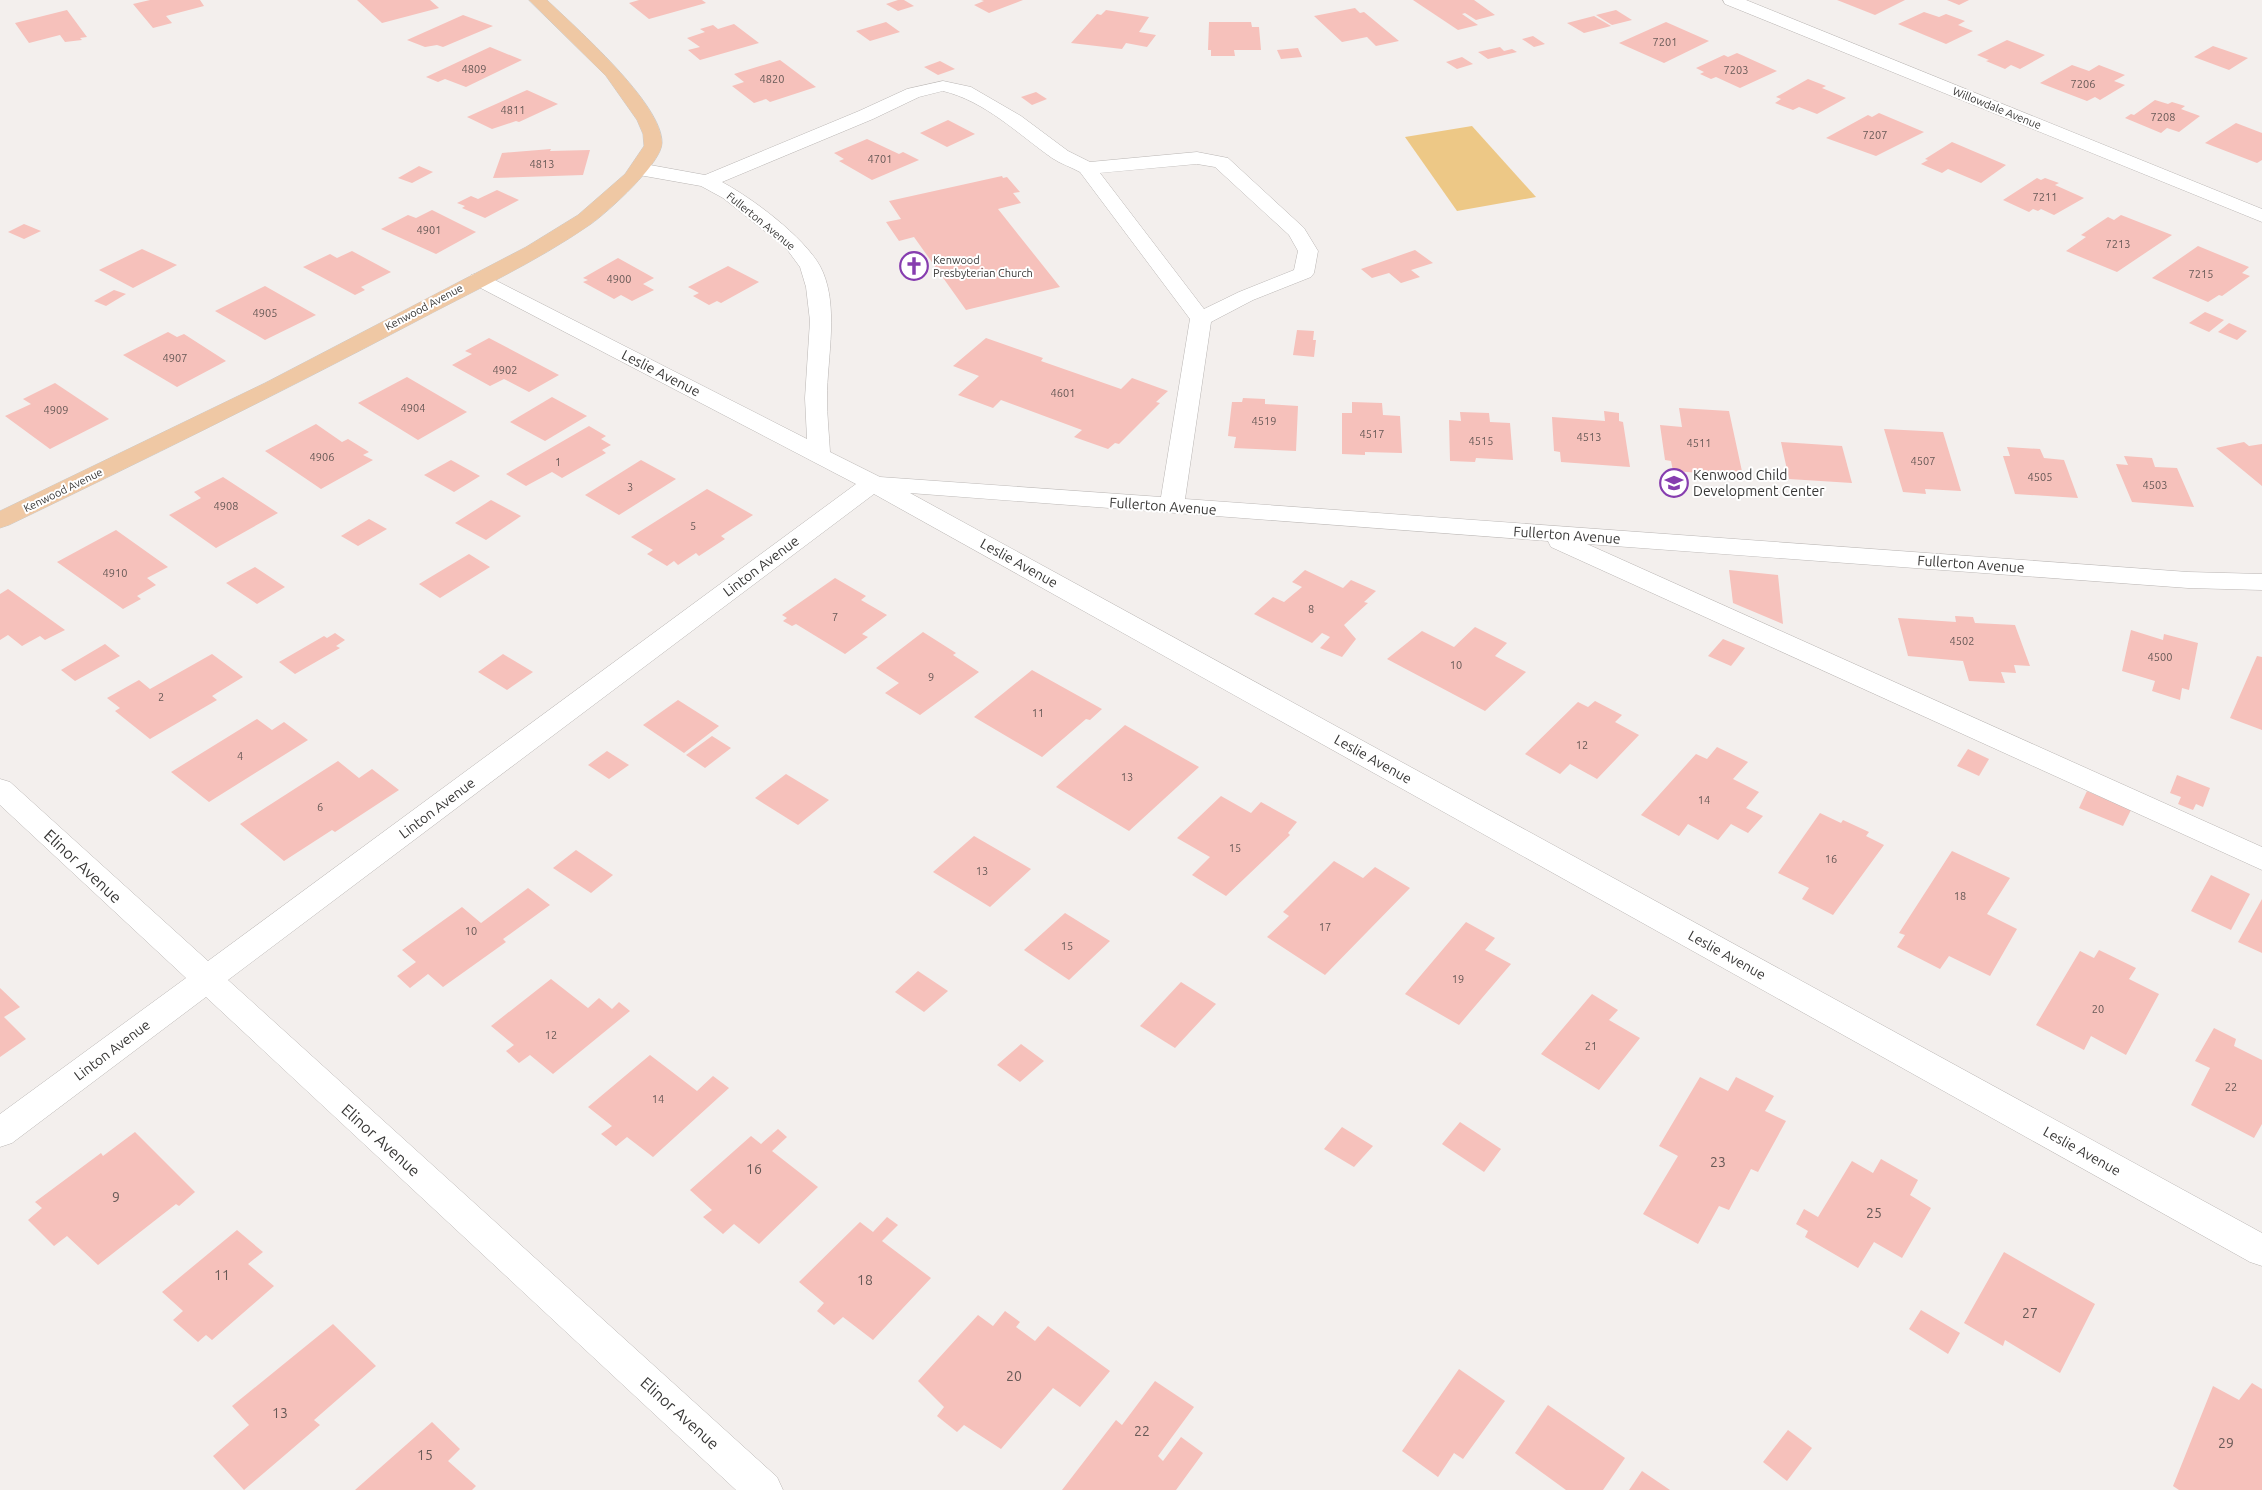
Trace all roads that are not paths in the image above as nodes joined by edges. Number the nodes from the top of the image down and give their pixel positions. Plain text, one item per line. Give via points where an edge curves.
1 (537, 0) edge
2 (1731, 0) edge
3 (1087, 168) junction
4 (638, 169) junction
5 (707, 181) junction
6 (2262, 216) edge
7 (478, 279) junction
8 (1201, 319) junction
9 (819, 455) junction
10 (873, 483) junction
11 (1172, 506) junction
12 (0, 520) edge
13 (1543, 533) junction
14 (2262, 582) edge
15 (0, 789) edge
16 (2262, 859) edge
17 (206, 980) junction
18 (0, 1133) edge
19 (2262, 1251) edge
20 (764, 1490) edge

1 - 4 main road, Kenwood Avenue via 612,72 646,120 653,146
2 - 6 street, Willowdale Avenue
3 - 5 street via 965,91 943,86 914,93
3 - 8 street
3 - 8 street via 1197,158 1221,162 1296,232 1308,251 1304,273 1246,296
4 - 5 street, Fullerton Avenue
4 - 7 main road, Kenwood Avenue via 603,206 585,219
5 - 9 street, Fullerton Avenue via 730,194 793,244 810,267 821,321 816,398
7 - 9 street, Leslie Avenue
7 - 12 main road, Kenwood Avenue via 273,388
8 - 11 street
9 - 10 street, Leslie Avenue
10 - 11 street, Fullerton Avenue
10 - 17 street, Linton Avenue
10 - 19 street, Leslie Avenue
11 - 13 street, Fullerton Avenue
13 - 14 street, Fullerton Avenue via 2188,580
13 - 16 street
15 - 17 street, Elinor Avenue
17 - 18 street, Linton Avenue
17 - 20 street, Elinor Avenue

